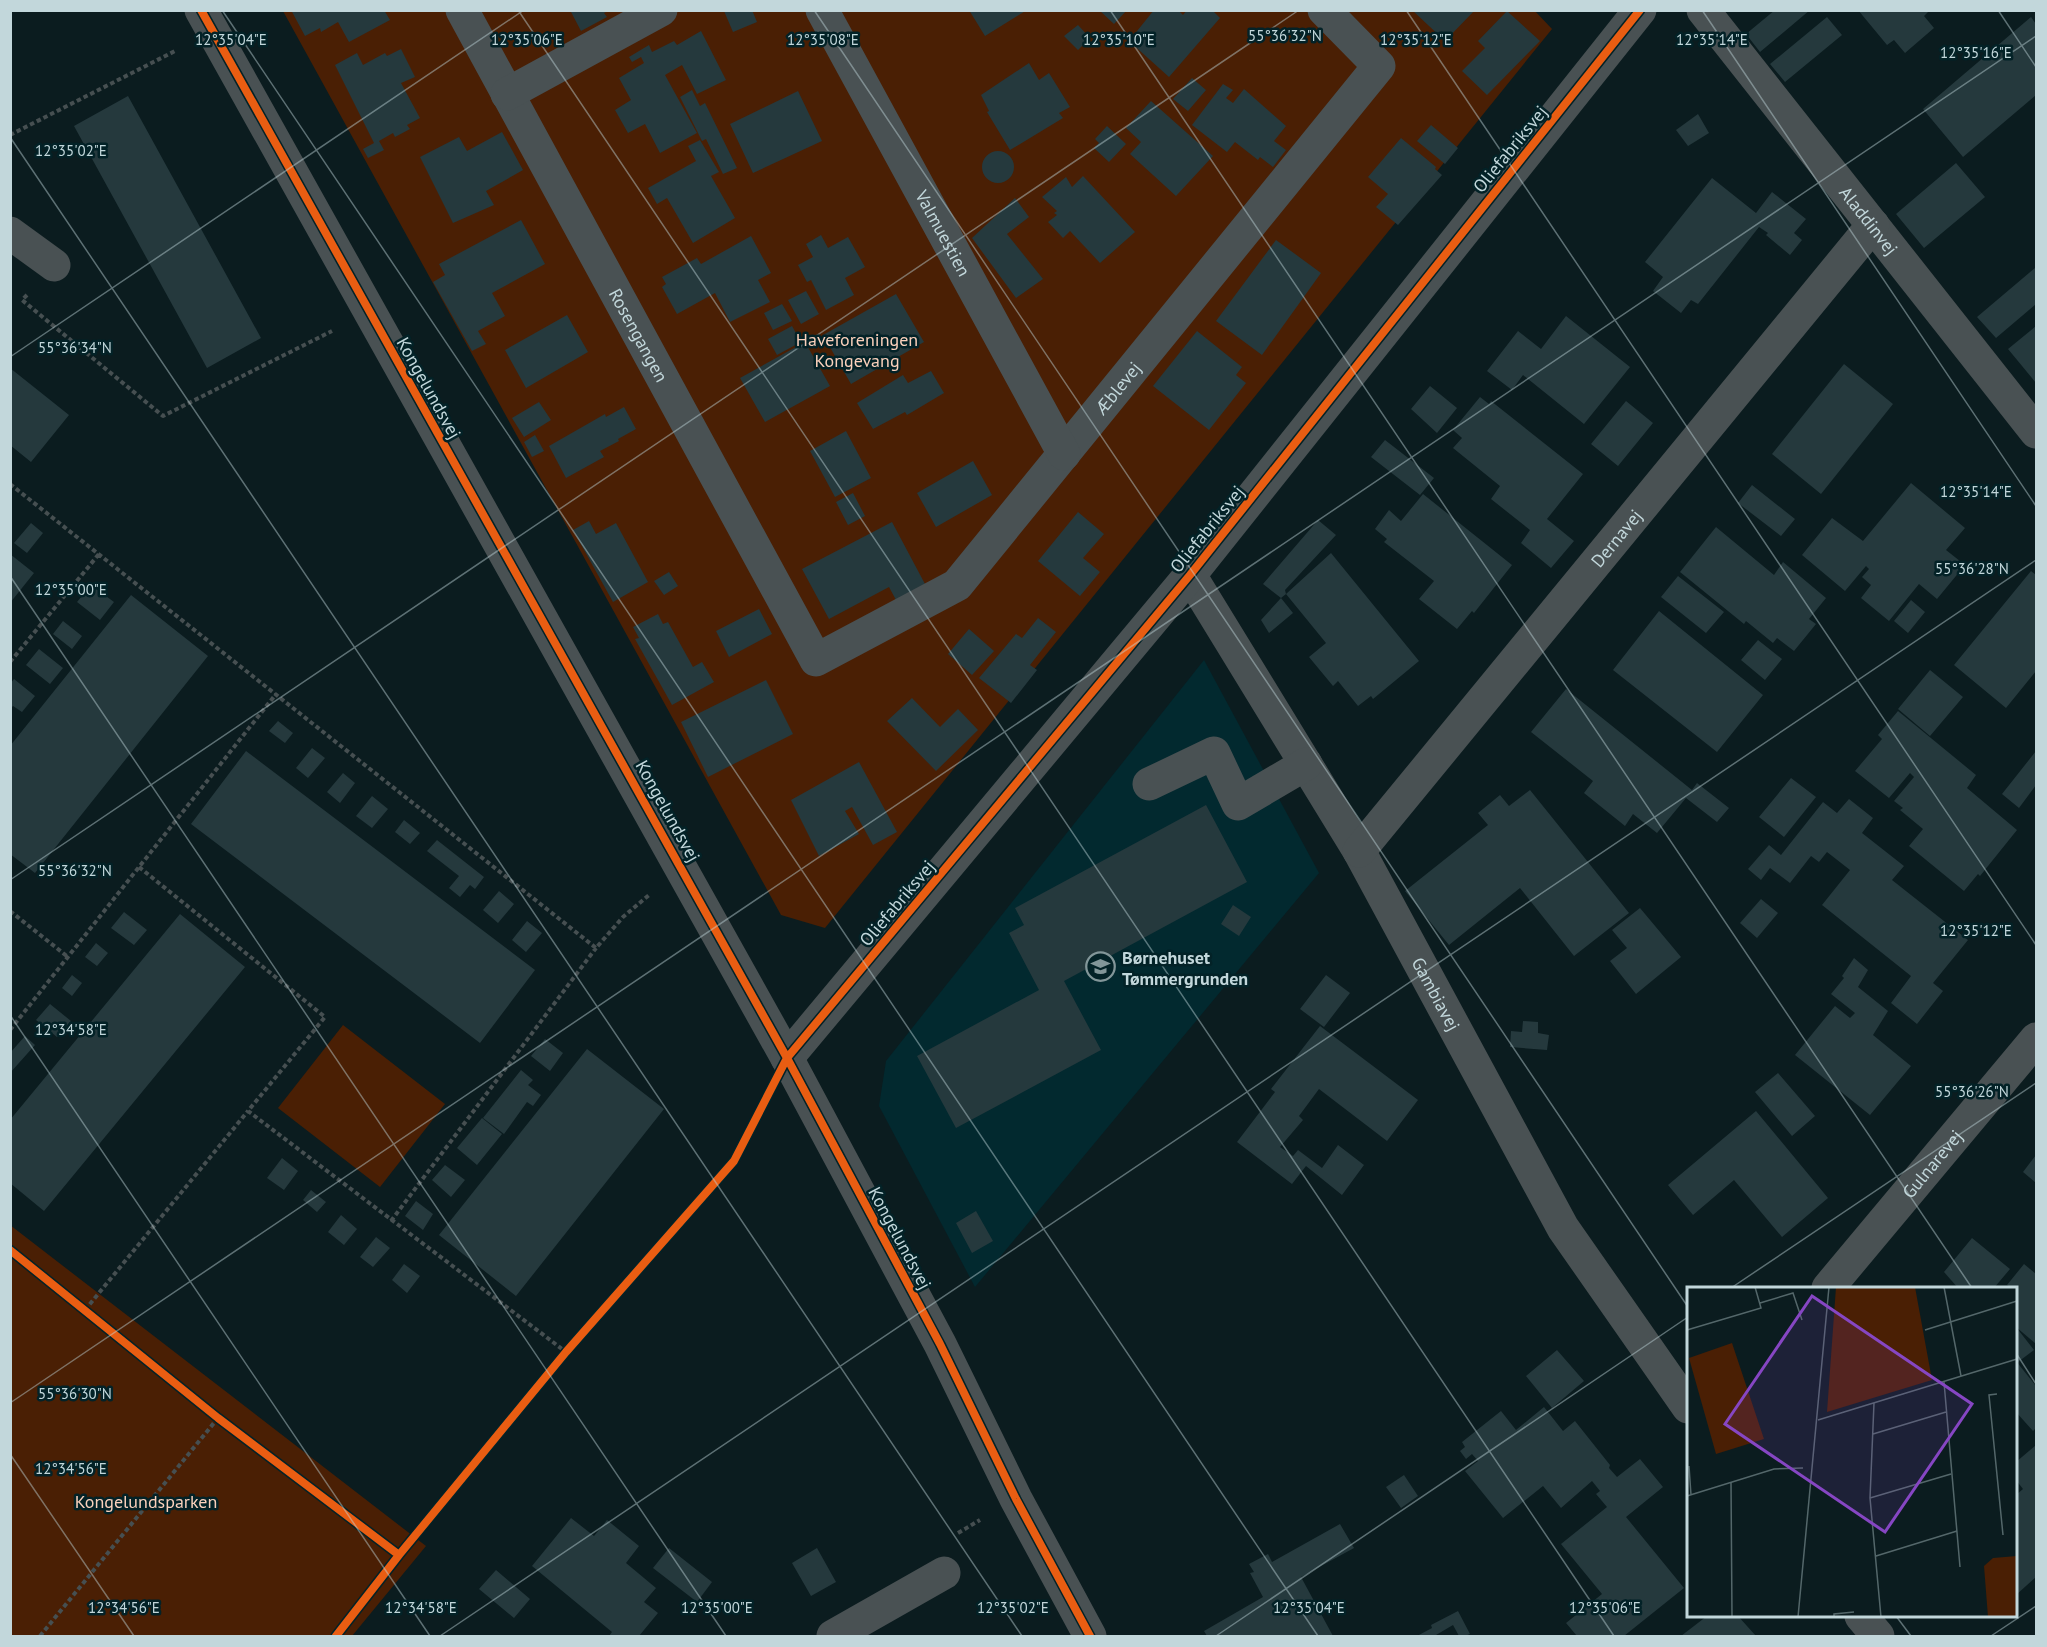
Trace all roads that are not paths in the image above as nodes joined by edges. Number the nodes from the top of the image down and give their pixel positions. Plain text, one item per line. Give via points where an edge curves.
1 (462, 10) edge
2 (661, 10) edge
3 (822, 10) edge
4 (1324, 10) edge
5 (1640, 10) edge
6 (1702, 10) edge
7 (207, 21) edge
8 (507, 94) junction
9 (1873, 225) junction
10 (10, 233) edge
11 (54, 266) road end
12 (2037, 432) edge
13 (1064, 454) junction
14 (1190, 575) junction
15 (816, 660) joint
16 (1305, 764) junction
17 (1149, 784) dead end
18 (1359, 851) junction
19 (2037, 1039) edge
20 (787, 1058) junction
21 (1829, 1287) edge
22 (1687, 1404) edge
23 (944, 1573) road end
24 (1862, 1617) edge
25 (833, 1636) edge
26 (1090, 1636) edge
27 (1878, 1636) edge

1 - 8 street, Rosengangen
2 - 8 street
3 - 13 street, Valmuestien
4 - 13 street, Æblevej via 1379,66
5 - 14 street, Oliefabriksvej
6 - 9 street, Aladdinvej
7 - 20 street, Kongelundsvej
8 - 15 street, Rosengangen
9 - 12 street, Aladdinvej
9 - 18 street, Dernavej
10 - 11 street
13 - 15 street, Æblevej via 957,585
14 - 16 street, Gambiavej
14 - 20 street, Oliefabriksvej
16 - 17 street via 1238,804 1214,753
16 - 18 street, Gambiavej
18 - 22 street, Gambiavej via 1563,1228
19 - 21 street, Gulnarevej
20 - 26 street, Kongelundsvej
23 - 25 street
24 - 27 street

